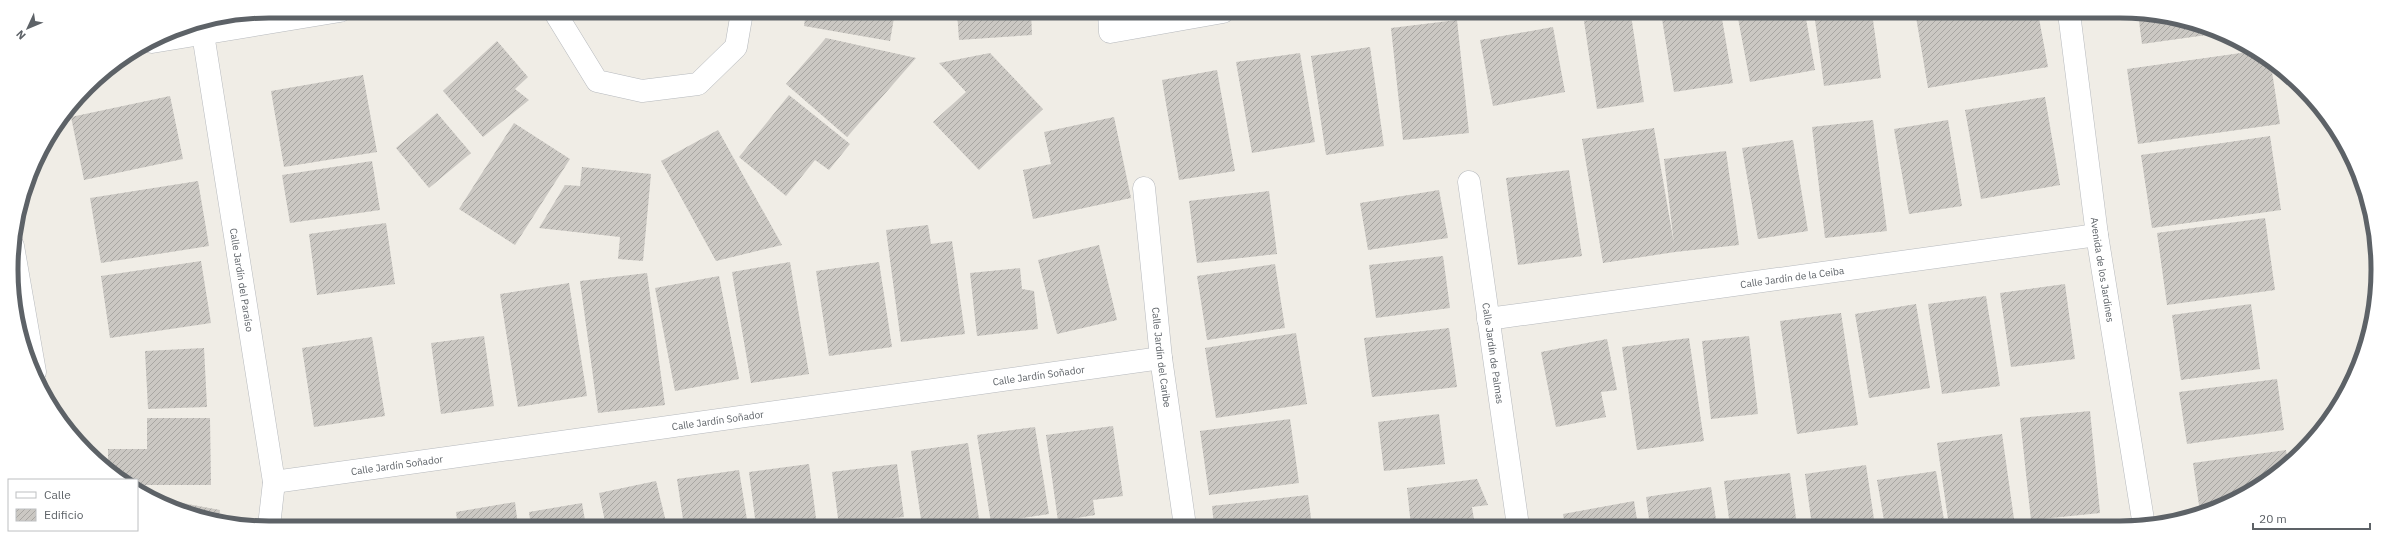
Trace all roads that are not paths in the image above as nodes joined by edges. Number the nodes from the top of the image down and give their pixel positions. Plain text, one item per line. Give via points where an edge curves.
1 (298, 18) edge
2 (558, 18) edge
3 (741, 18) edge
4 (1109, 18) edge
5 (1190, 18) edge
6 (2070, 18) edge
7 (203, 34) junction
8 (167, 40) edge
9 (1469, 182) dead end
10 (1144, 188) dead end
11 (2097, 235) junction
12 (18, 277) edge
13 (1488, 319) junction
14 (31, 351) edge
15 (1161, 358) junction
16 (274, 482) junction
17 (2143, 520) edge
18 (270, 521) edge
19 (1184, 521) edge
20 (1517, 521) edge

1 - 7 street
2 - 3 street via 597,81 642,91 698,84 736,46
4 - 5 street via 1110,32
6 - 11 street, Avenida de los Jardines
7 - 8 street
7 - 16 street, Calle Jardín del Paraíso
9 - 13 street, Calle Jardín de Palmas
10 - 15 street, Calle Jardín del Caribe
11 - 13 street, Calle Jardín de la Ceiba
11 - 17 street, Avenida de los Jardines
12 - 14 street
13 - 20 street, Calle Jardín de Palmas
15 - 16 street, Calle Jardín Soñador
15 - 19 street, Calle Jardín del Caribe
16 - 18 street, Calle Jardín del Paraíso

